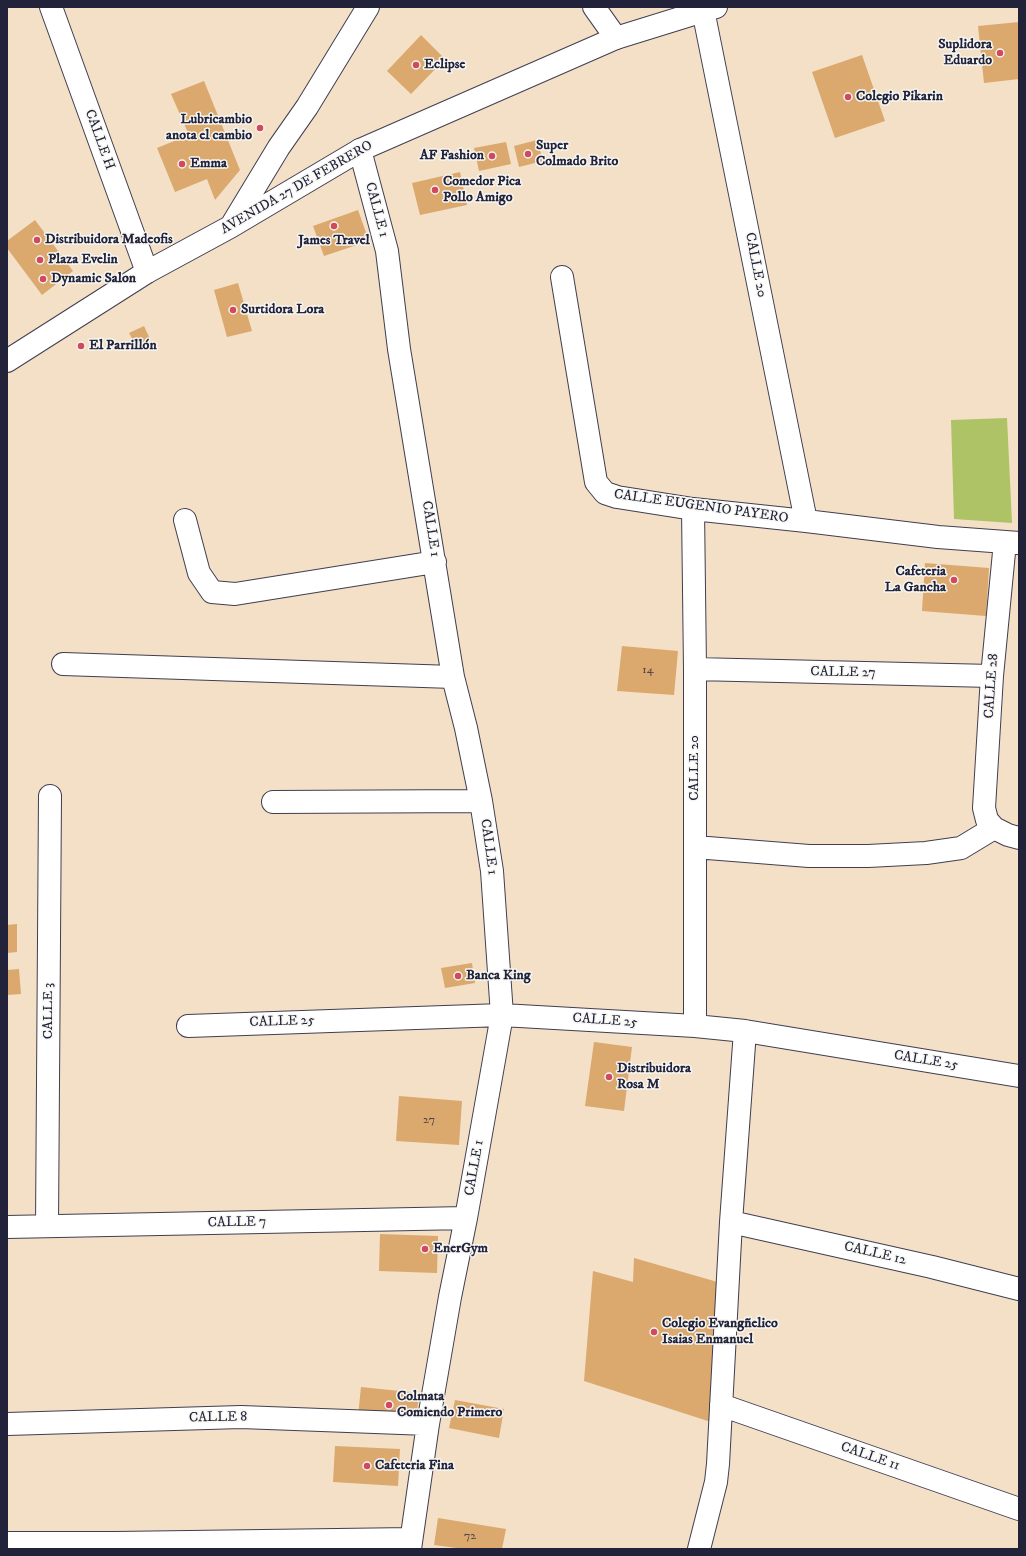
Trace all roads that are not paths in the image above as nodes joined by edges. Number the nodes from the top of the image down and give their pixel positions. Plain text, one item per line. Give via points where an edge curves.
1 (51, 7) edge
2 (368, 7) edge
3 (594, 7) edge
4 (710, 8) edge
5 (616, 38) junction
6 (360, 150) junction
7 (230, 227) junction
8 (147, 272) junction
9 (562, 277) dead end
10 (7, 360) edge
11 (693, 509) junction
12 (185, 520) dead end
13 (806, 521) junction
14 (1012, 542) edge
15 (435, 562) junction
16 (63, 664) dead end
17 (695, 669) junction
18 (992, 676) junction
19 (453, 677) junction
20 (50, 796) dead end
21 (481, 801) junction
22 (273, 802) dead end
23 (994, 828) junction
24 (1019, 838) edge
25 (695, 847) junction
26 (502, 1014) junction
27 (188, 1026) dead end
28 (695, 1026) junction
29 (745, 1031) junction
30 (1019, 1076) edge
31 (466, 1218) junction
32 (731, 1222) junction
33 (48, 1226) junction
34 (7, 1227) edge
35 (1019, 1289) edge
36 (721, 1405) junction
37 (7, 1424) edge
38 (428, 1424) junction
39 (1019, 1508) edge
40 (7, 1543) edge
41 (410, 1544) edge
42 (699, 1549) edge

1 - 8 street, CALLE H
2 - 7 street
3 - 5 street
4 - 5 street, AVENIDA 27 DE FEBRERO
4 - 13 street, CALLE 20
5 - 6 street, AVENIDA 27 DE FEBRERO
6 - 7 street, AVENIDA 27 DE FEBRERO
6 - 15 street, CALLE 1 via 386,251 399,349
7 - 8 street, AVENIDA 27 DE FEBRERO
8 - 10 street, AVENIDA 27 DE FEBRERO
9 - 11 street, CALLE EUGENIO PAYERO via 596,482 605,493 617,497
11 - 13 street, CALLE EUGENIO PAYERO
11 - 17 street, CALLE 20
12 - 15 street via 199,573 212,592 235,594
13 - 14 street, CALLE EUGENIO PAYERO via 938,537
14 - 18 street, CALLE 28
15 - 19 street, CALLE 1
16 - 19 street
17 - 18 street, CALLE 27
17 - 25 street, CALLE 20
18 - 23 street, CALLE 28 via 984,808 987,820
19 - 21 street, CALLE 1
20 - 33 street, CALLE 3
21 - 22 street
21 - 26 street, CALLE 1 via 492,872
23 - 24 street
23 - 25 street via 961,848 926,853 809,856
25 - 28 street, CALLE 20
26 - 27 street, CALLE 25
26 - 28 street, CALLE 25
26 - 31 street, CALLE 1
28 - 29 street, CALLE 25
29 - 30 street, CALLE 25
29 - 32 street
31 - 33 street, CALLE 7
31 - 38 street, CALLE 1
32 - 35 street, CALLE 12
32 - 36 street
33 - 34 street, CALLE 7
36 - 39 street, CALLE 11
36 - 42 street via 716,1482
37 - 38 street, CALLE 8 via 241,1417
38 - 41 street, CALLE 1
40 - 41 street

